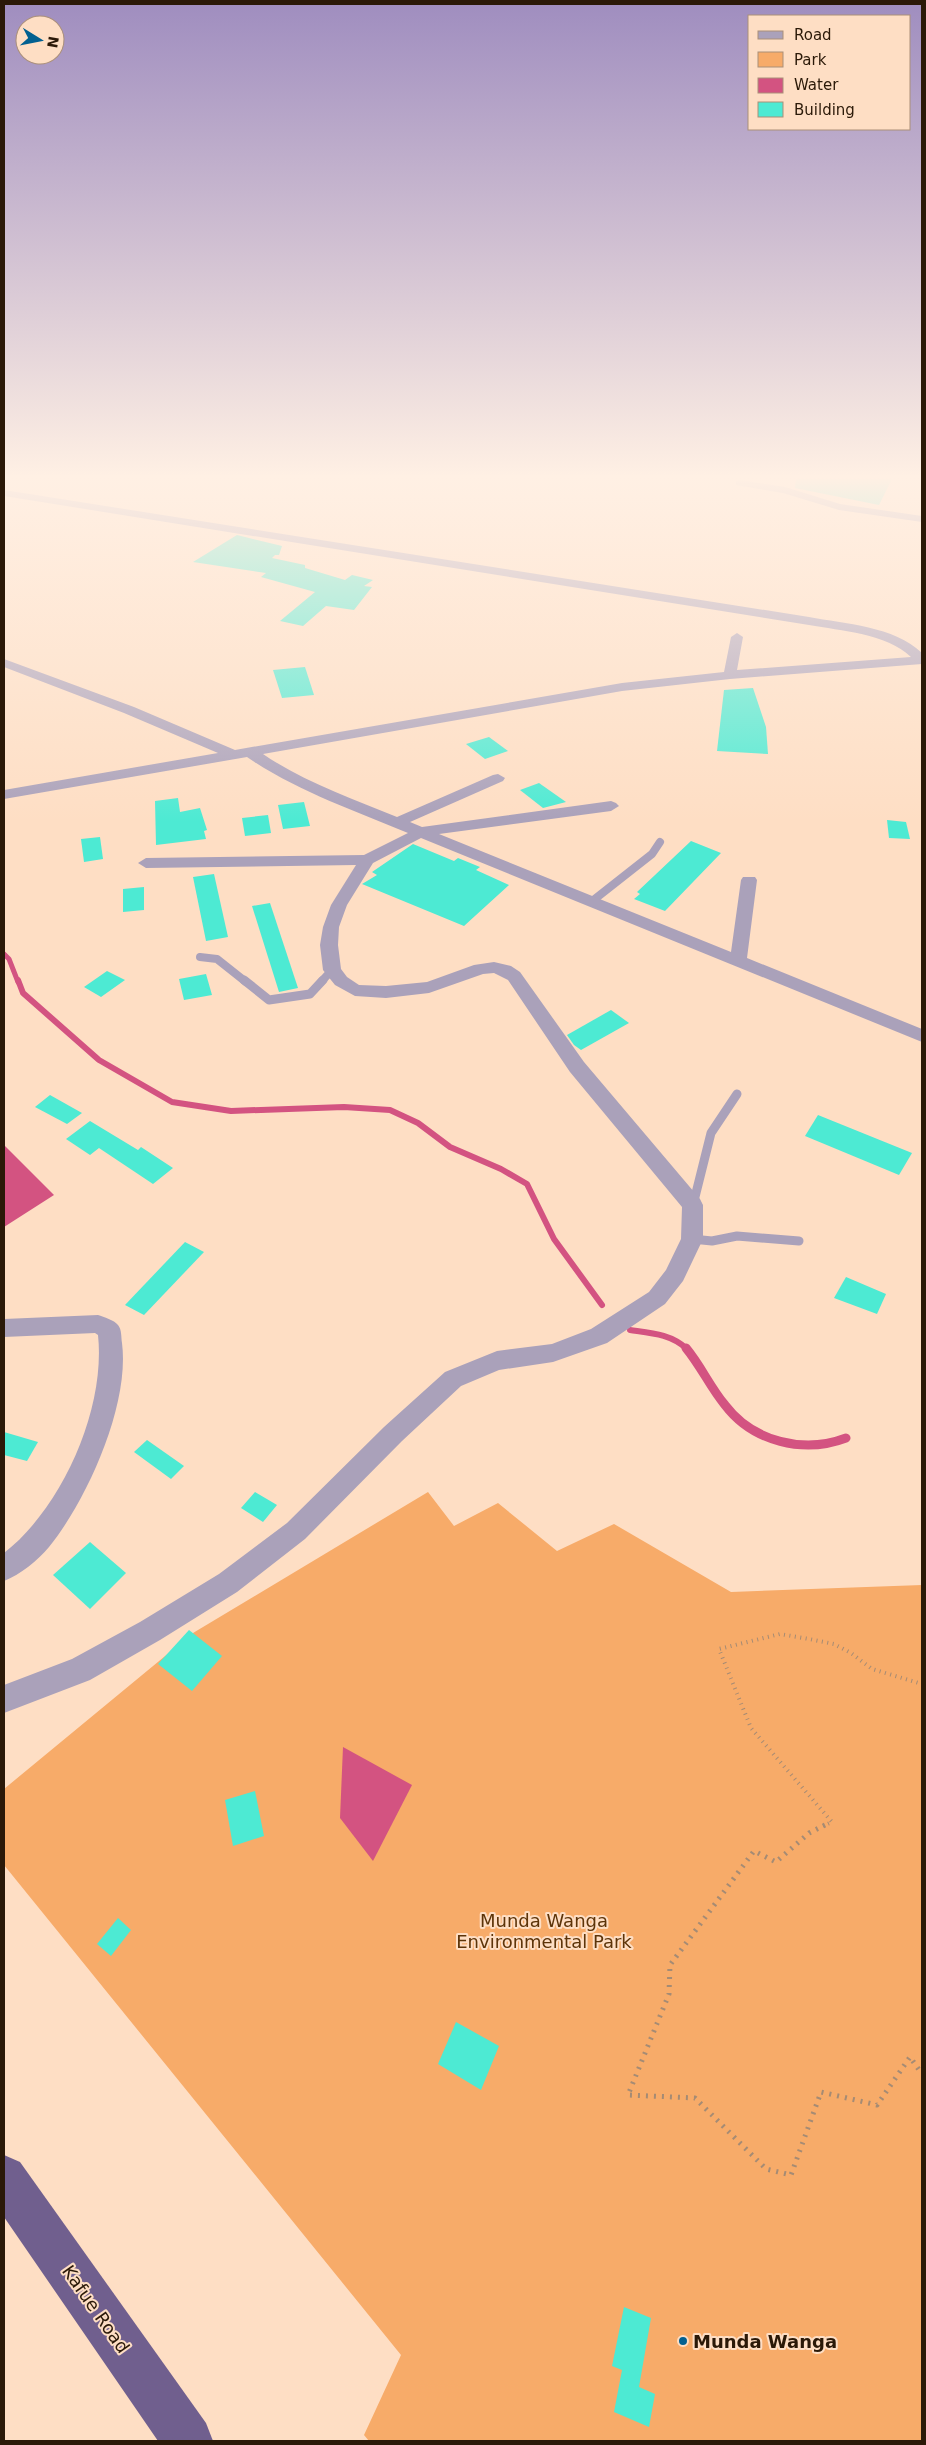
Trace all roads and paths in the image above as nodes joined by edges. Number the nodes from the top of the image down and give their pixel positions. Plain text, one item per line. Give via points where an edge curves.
1 (633, 593) edge
2 (737, 637) dead end
3 (922, 660) edge
4 (4, 663) edge
5 (730, 675) junction
6 (242, 753) junction
7 (498, 778) dead end
8 (4, 795) edge
9 (611, 806) dead end
10 (396, 823) junction
11 (421, 832) junction
12 (660, 842) dead end
13 (367, 860) junction
14 (146, 862) dead end
15 (749, 880) dead end
16 (591, 902) junction
17 (200, 956) dead end
18 (738, 962) junction
19 (332, 970) junction
20 (922, 1036) edge
21 (737, 1094) dead end
22 (693, 1205) junction
23 (692, 1239) junction
24 (799, 1241) dead end
25 (4, 1328) edge
26 (4, 1569) edge
27 (922, 1684) edge
28 (4, 1699) edge
29 (922, 2074) edge
30 (4, 2178) edge
31 (188, 2441) edge

1 - 3 street via 859,631 896,642 916,652
2 - 5 street
3 - 5 street
4 - 6 street
5 - 6 street via 622,687
6 - 8 street
6 - 10 street via 307,786
7 - 10 street
9 - 11 street
10 - 11 street
11 - 13 street
11 - 16 street
12 - 16 lane via 652,854
13 - 14 street
13 - 19 street via 339,905 331,927
15 - 18 street
16 - 18 street
17 - 19 lane via 216,959 269,1000 310,994
18 - 20 street
19 - 22 street via 341,982 355,990 386,992 429,987 480,969 494,967 506,970 532,1000 577,1067
21 - 22 lane via 711,1133
22 - 23 street
23 - 24 lane via 737,1236
23 - 28 street via 676,1275 657,1298 599,1336 553,1353 497,1361 453,1379 296,1531 228,1583 80,1670
25 - 26 street via 98,1324 109,1330 113,1344 106,1399 71,1492 38,1540
27 - 29 path via 872,1669 834,1644 780,1634 719,1649 751,1728 832,1822 809,1833 776,1862 754,1851 670,1966 669,1994 628,2095 695,2098 766,2169 791,2175 821,2092 877,2105 910,2057
30 - 31 highway, Kafue Road

